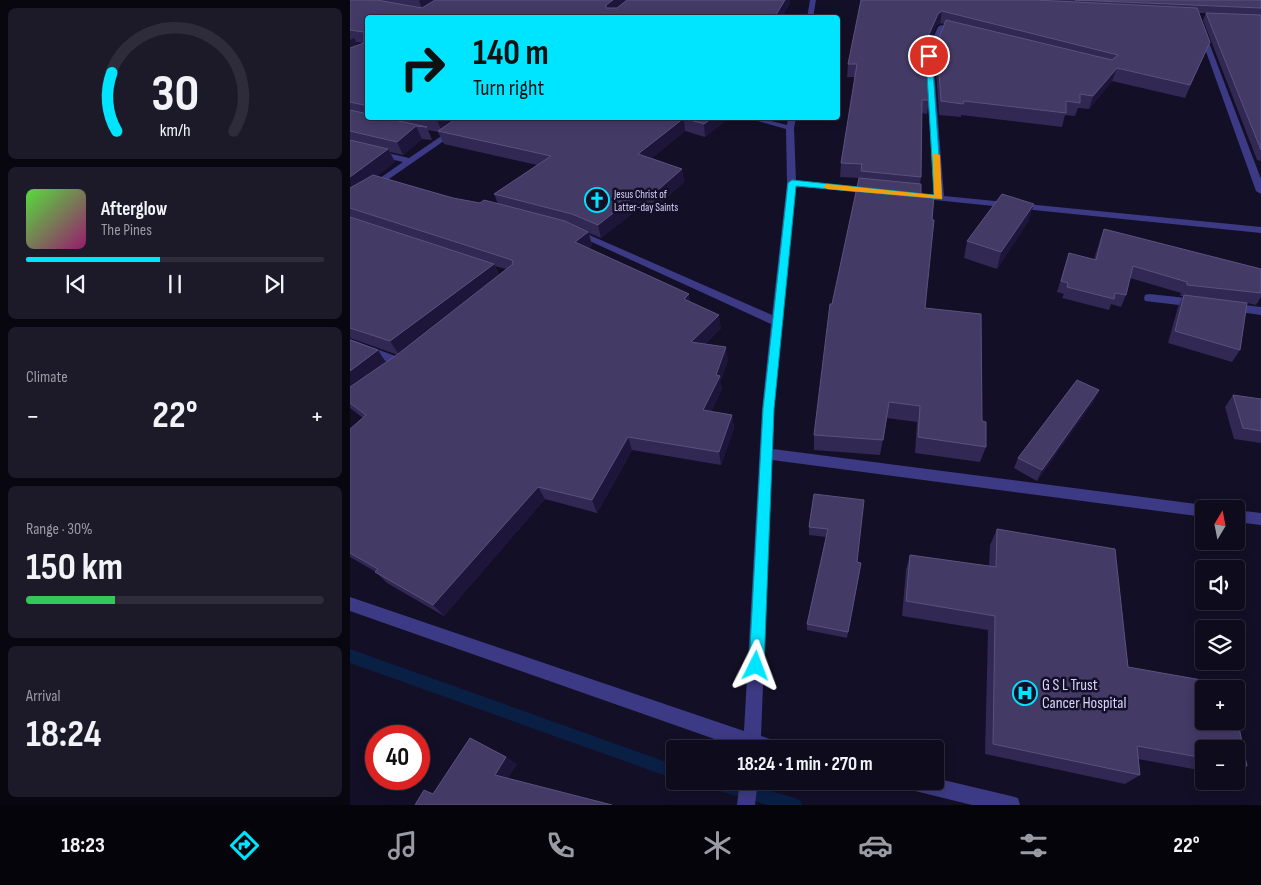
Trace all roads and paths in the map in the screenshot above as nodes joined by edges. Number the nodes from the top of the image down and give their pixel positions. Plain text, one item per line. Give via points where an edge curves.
1 (813, 0) edge
2 (810, 15) edge
3 (1199, 25) edge
4 (968, 33) edge
5 (469, 120) edge
6 (767, 120) edge
7 (791, 123) edge
8 (350, 147) edge
9 (410, 161) junction
10 (792, 183) junction
11 (1261, 191) edge
12 (880, 192) edge
13 (910, 195) edge
14 (939, 198) junction
15 (350, 203) edge
16 (564, 229) edge
17 (1261, 230) edge
18 (1149, 298) dead end
19 (1261, 310) edge
20 (778, 322) junction
21 (350, 343) edge
22 (387, 374) edge
23 (766, 454) junction
24 (1195, 511) edge
25 (1245, 517) edge
26 (1261, 519) edge
27 (350, 604) edge
28 (735, 740) edge
29 (752, 740) edge
30 (944, 789) edge
31 (748, 790) edge
32 (746, 805) edge
33 (1011, 805) edge

1 - 2 street
3 - 11 street
4 - 14 street via 941,27 929,56
5 - 9 street via 440,136
6 - 7 street
7 - 10 street
8 - 9 street
9 - 15 street via 387,182
10 - 12 street
10 - 20 street
13 - 14 street
14 - 17 street
16 - 20 street
18 - 19 street
20 - 23 street
21 - 22 street via 405,360
23 - 24 street
23 - 29 street
25 - 26 street
27 - 28 street
30 - 33 street
31 - 32 street

